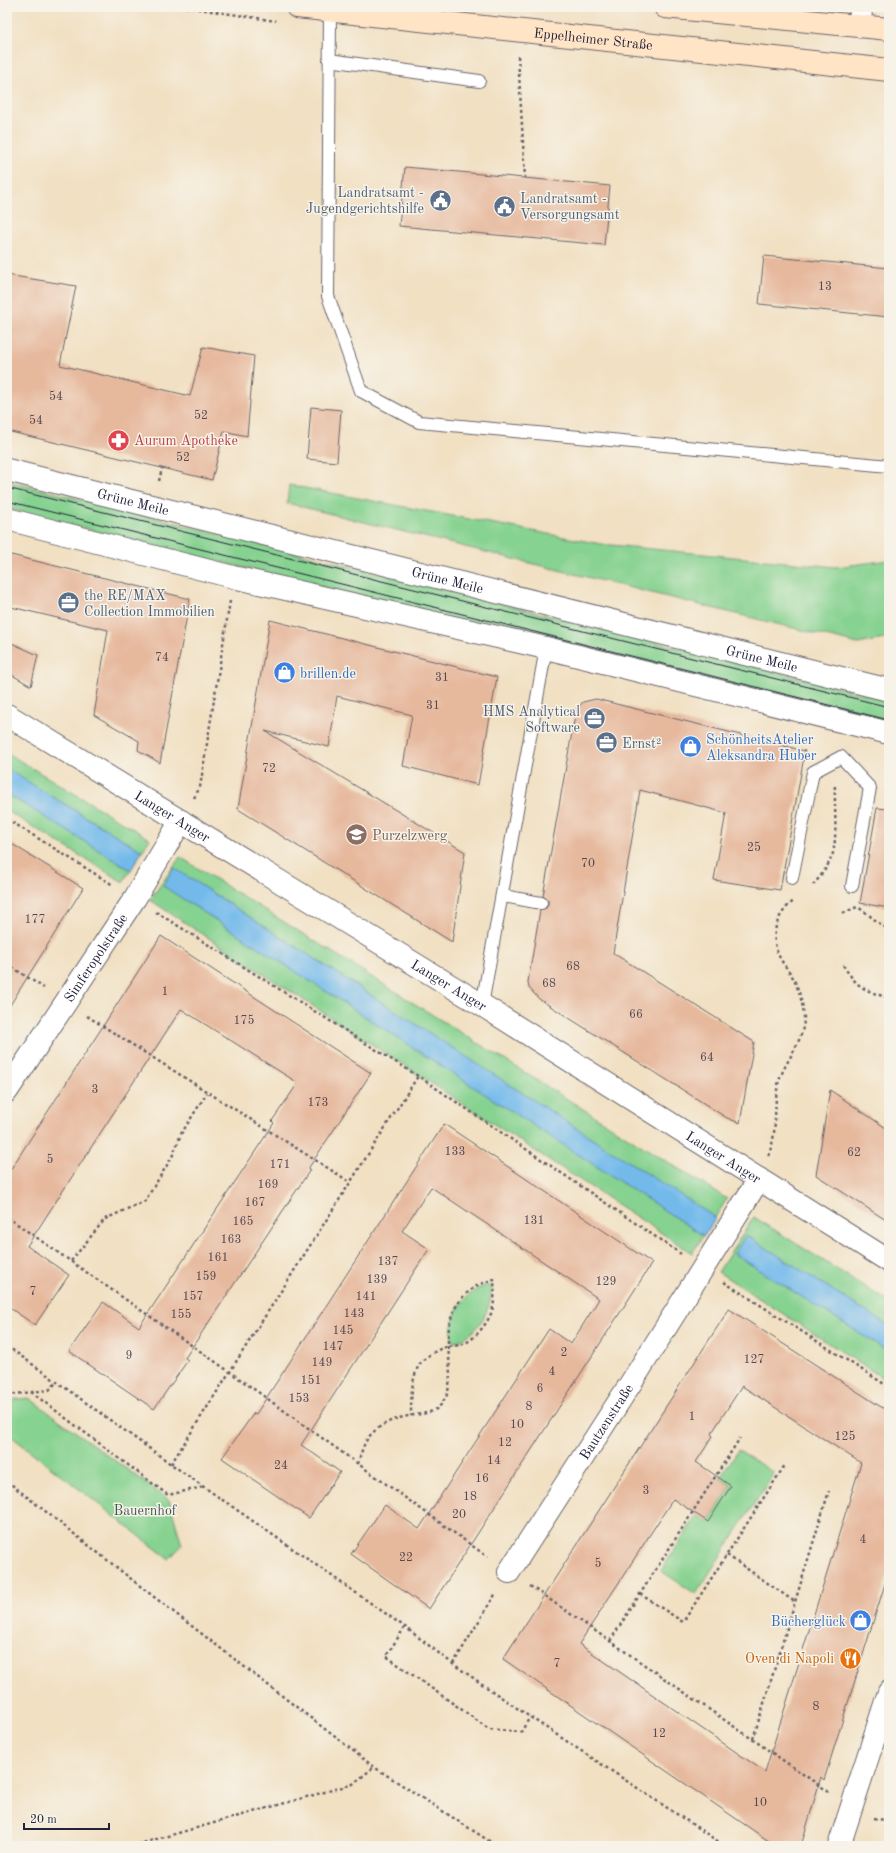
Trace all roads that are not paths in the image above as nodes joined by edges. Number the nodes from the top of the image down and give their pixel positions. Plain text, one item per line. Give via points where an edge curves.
1 (297, 7) edge
2 (665, 7) edge
3 (330, 11) junction
4 (861, 17) edge
5 (889, 29) edge
6 (329, 60) junction
7 (889, 70) edge
8 (479, 81) dead end
9 (889, 466) edge
10 (7, 470) edge
11 (7, 519) edge
12 (546, 648) junction
13 (889, 690) edge
14 (7, 715) edge
15 (889, 733) edge
16 (181, 821) junction
17 (792, 878) dead end
18 (852, 886) dead end
19 (503, 896) junction
20 (541, 903) dead end
21 (482, 1005) junction
22 (7, 1091) edge
23 (759, 1179) junction
24 (889, 1261) edge
25 (509, 1572) road end
26 (889, 1692) edge
27 (839, 1846) edge

1 - 3 main road, Eppelheimer Straße
2 - 4 main road
3 - 6 lane
3 - 7 main road, Eppelheimer Straße
4 - 5 main road
6 - 8 lane
6 - 9 lane via 328,296 361,390 419,422
10 - 13 street, Grüne Meile
11 - 12 street via 234,577
12 - 15 street
12 - 19 lane
14 - 16 street, Langer Anger
16 - 21 street, Langer Anger
16 - 22 street, Simferopolstraße via 135,898
17 - 18 lane via 813,772 841,757 870,788
19 - 20 lane
19 - 21 lane
21 - 23 street, Langer Anger
23 - 24 street, Langer Anger
23 - 25 street, Bautzenstraße
26 - 27 street

